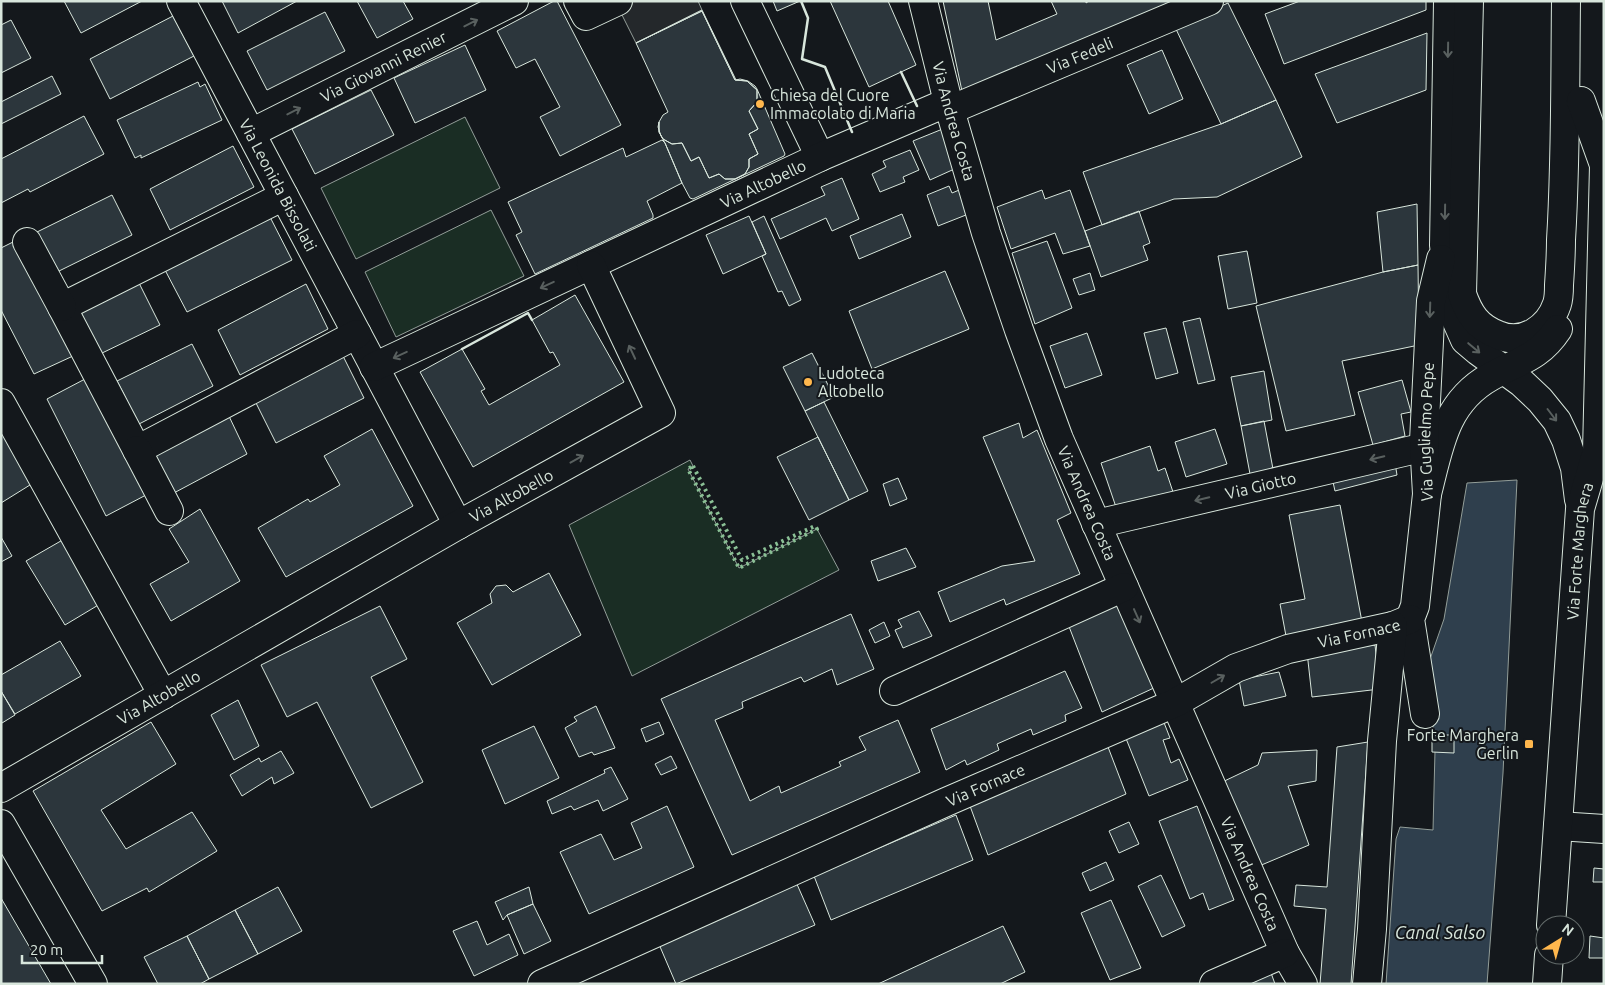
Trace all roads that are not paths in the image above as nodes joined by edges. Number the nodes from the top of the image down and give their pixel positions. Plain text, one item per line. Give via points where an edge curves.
1 (181, 1) edge
2 (514, 1) edge
3 (578, 1) edge
4 (618, 1) edge
5 (745, 1) edge
6 (923, 1) edge
7 (1209, 1) edge
8 (1448, 1) edge
9 (1470, 1) edge
10 (1566, 1) edge
11 (1583, 1) edge
12 (1581, 101) junction
13 (950, 110) junction
14 (251, 132) junction
15 (820, 157) junction
16 (284, 196) junction
17 (27, 242) dead end
18 (1444, 245) junction
19 (591, 265) junction
20 (62, 307) junction
21 (1602, 324) edge
22 (357, 334) junction
23 (374, 366) junction
24 (1504, 370) junction
25 (1532, 392) junction
26 (1, 403) edge
27 (1434, 439) junction
28 (136, 450) junction
29 (1580, 509) junction
30 (169, 511) dead end
31 (1096, 524) junction
32 (458, 526) junction
33 (1124, 587) junction
34 (1402, 623) junction
35 (894, 690) dead end
36 (164, 695) junction
37 (1176, 703) junction
38 (1424, 714) dead end
39 (1, 788) edge
40 (1, 824) edge
41 (1558, 826) junction
42 (1604, 829) edge
43 (1552, 915) edge
44 (1275, 958) junction
45 (1548, 965) edge
46 (571, 978) edge
47 (94, 984) edge
48 (542, 984) edge
49 (1214, 984) edge
50 (1304, 984) edge
51 (1367, 984) edge
52 (1547, 984) edge

1 - 14 street, Via Leonida Bissolati
14 -> 2 street, Via Giovanni Renier
3 - 4 street via 586,16
5 - 15 street, Via Altobello
6 - 13 street, Via Andrea Costa
7 - 13 street, Via Fedeli
8 -> 18 street, Via Guglielmo Pepe
9 - 10 street via 1462,294 1468,312 1479,324 1501,337 1514,339 1540,329 1558,302
11 - 12 street, Via Forte Marghera
12 - 21 street, Via Forte Marghera via 1604,165
12 - 24 street, Via Forte Marghera via 1570,298 1563,319 1549,340 1524,361
13 - 15 street, Via Altobello via 939,106
13 - 31 street, Via Andrea Costa via 1018,330
14 - 16 street, Via Leonida Bissolati
15 - 19 street, Via Altobello
16 - 20 street
16 - 22 street, Via Leonida Bissolati
17 - 20 street
18 -> 24 street, Via Guglielmo Pepe via 1453,313 1465,340
18 -> 27 street, Via Guglielmo Pepe via 1431,301
19 -> 23 street
32 -> 19 street, Via Altobello via 661,413
20 - 28 street
21 - 29 street, Via Forte Marghera via 1597,451
22 - 23 street, Via Leonida Bissolati
22 - 28 street
23 - 32 street, Via Leonida Bissolati
24 - 25 street, Via Guglielmo Pepe
24 - 27 street, Via Forte Marghera via 1471,390
25 - 27 street via 1502,392 1470,404
25 -> 29 street, Via Guglielmo Pepe via 1556,421 1566,440 1575,468
26 - 36 street
27 -> 31 street, Via Giotto
27 - 34 street, Via Guglielmo Pepe via 1416,606
28 - 30 street
29 - 41 street, Via Forte Marghera
31 - 33 street, Via Andrea Costa
32 - 36 street, Via Altobello
33 - 35 street
33 -> 37 street, Via Andrea Costa
37 -> 34 street, Via Fornace via 1236,668 1288,649
34 - 38 street
34 - 51 street via 1382,741
36 - 39 street, Via Altobello
37 - 44 street, Via Andrea Costa
37 - 46 street, Via Fornace via 946,802
40 - 47 street
41 - 42 street
41 - 43 street, Via Forte Marghera
44 - 49 street
44 - 50 street, Via Andrea Costa
45 - 52 street
46 - 48 street, Via Fornace

